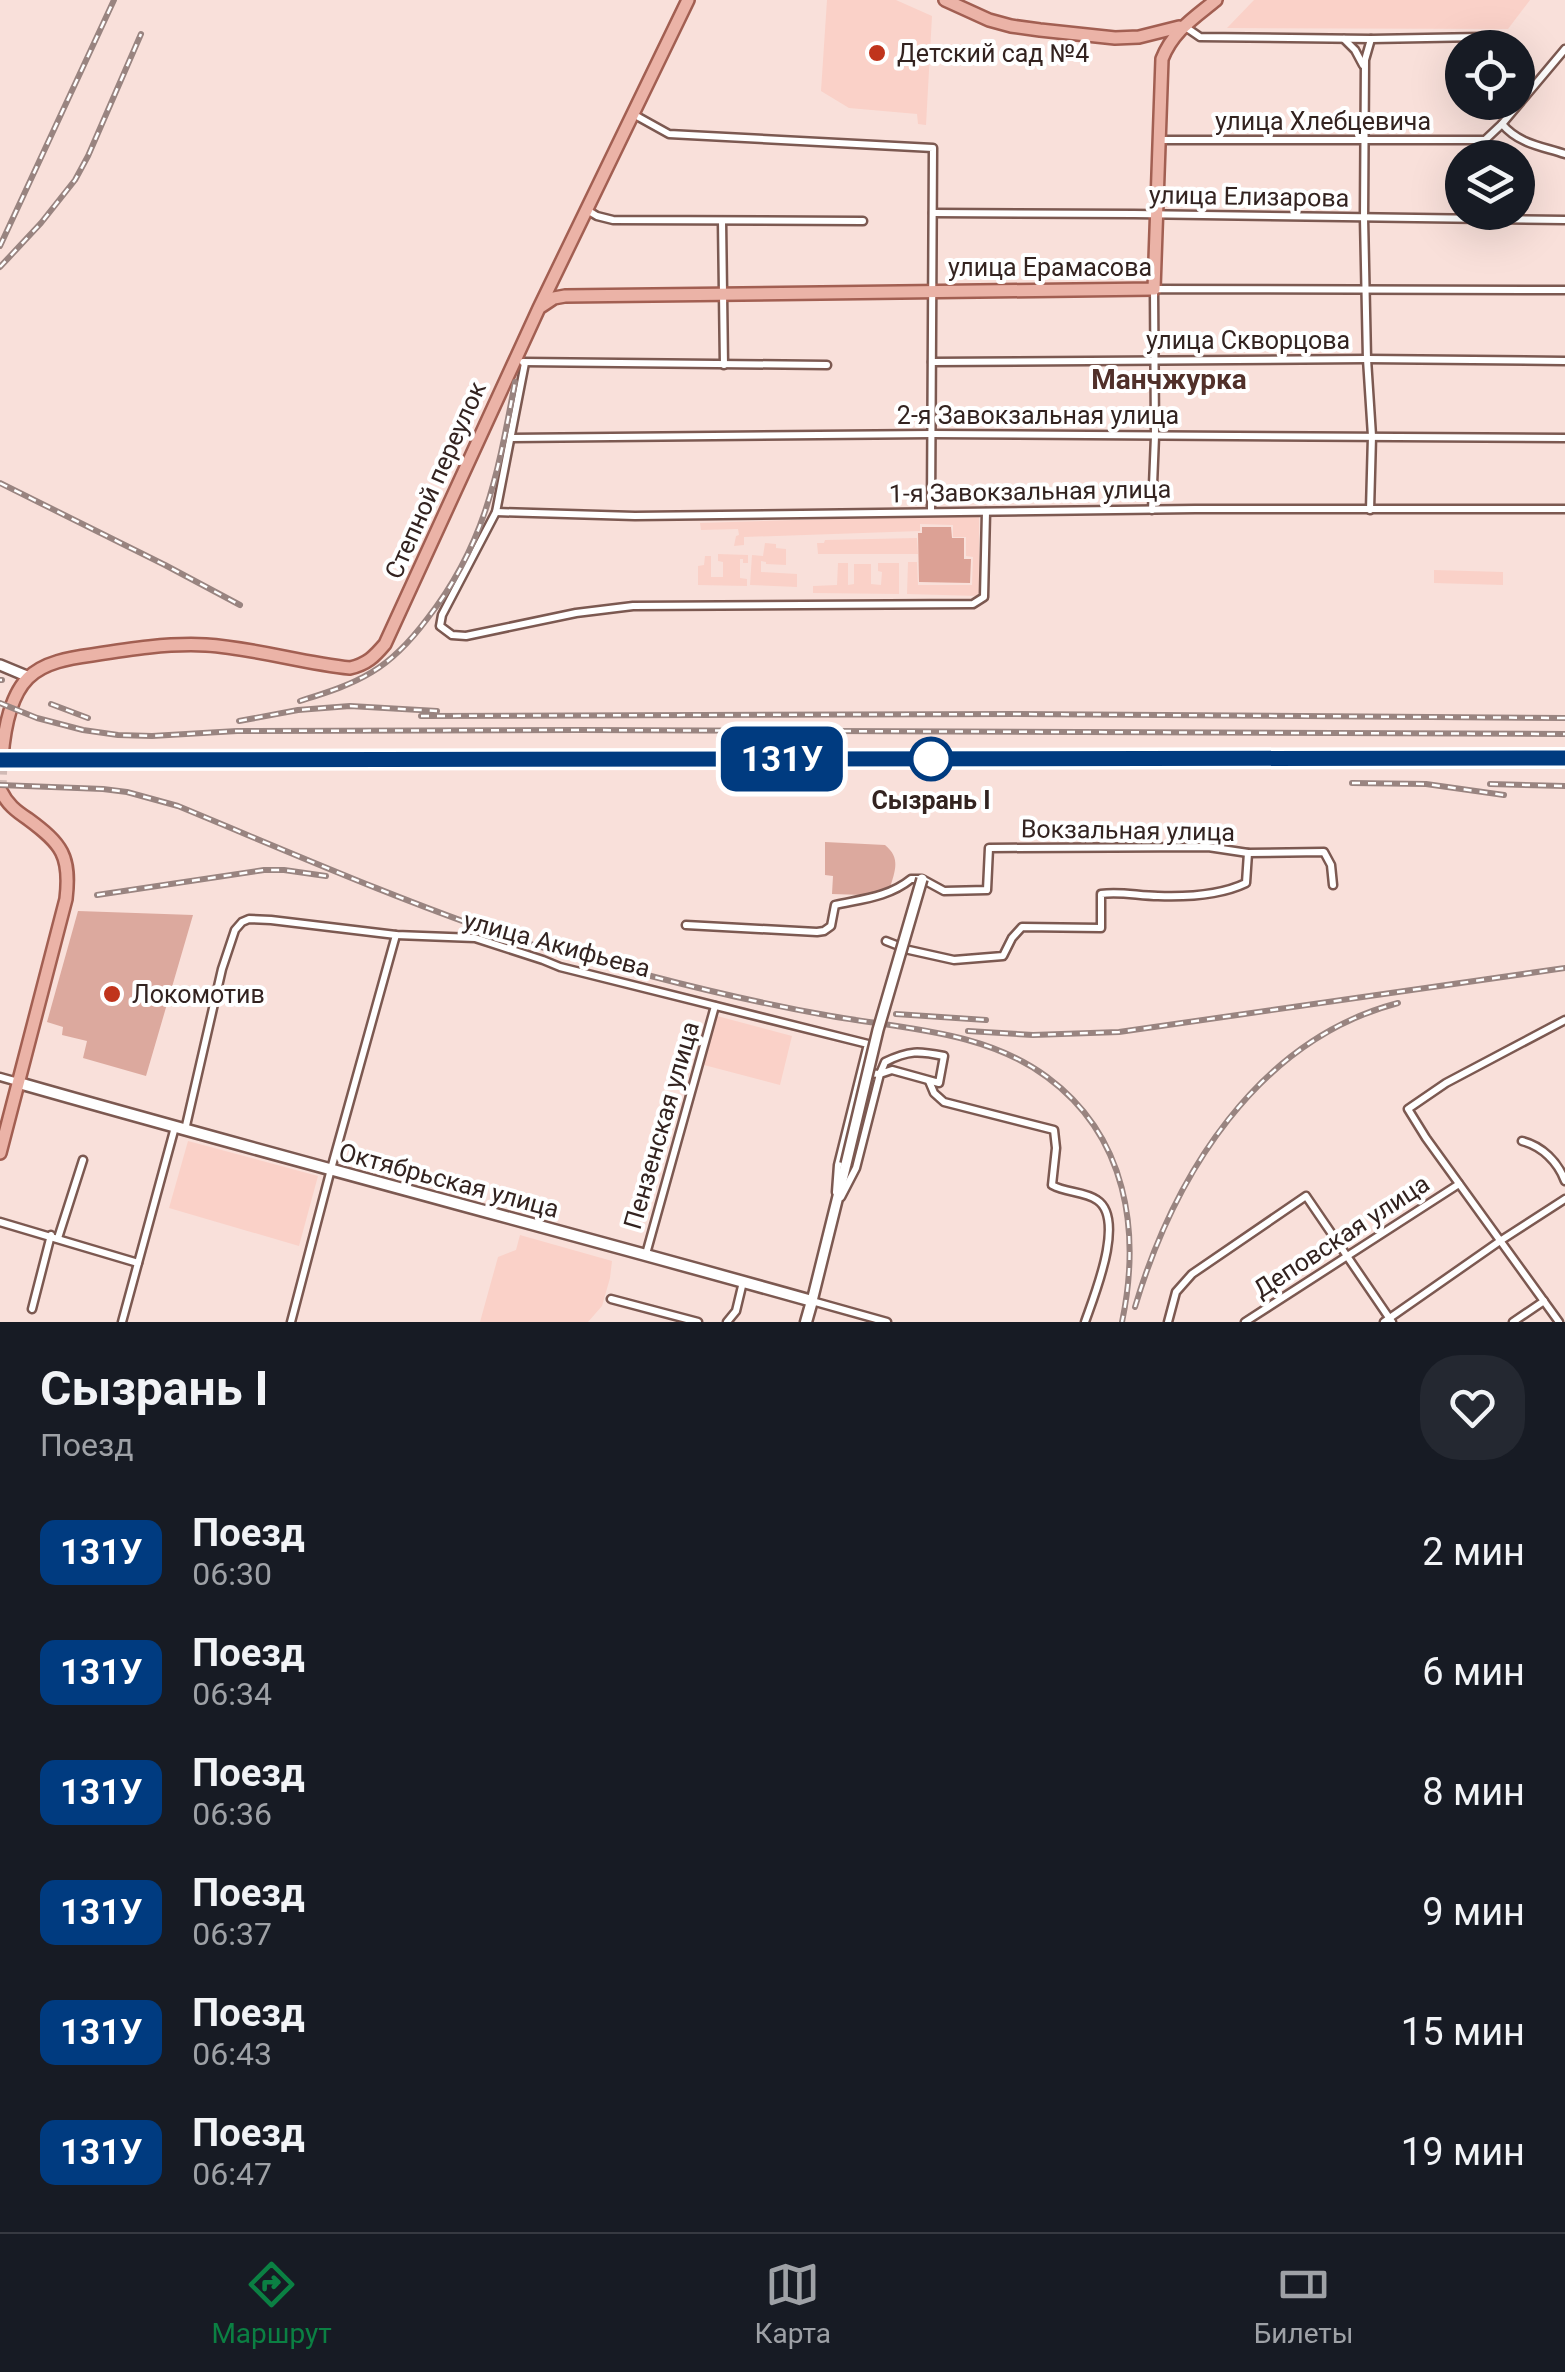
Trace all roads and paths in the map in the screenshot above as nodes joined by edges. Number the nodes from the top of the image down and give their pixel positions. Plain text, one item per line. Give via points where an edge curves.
1 (688, 0) edge
2 (946, 0) edge
3 (1216, 0) edge
4 (1183, 25) junction
5 (1138, 38) junction
6 (1343, 38) junction
7 (1445, 38) edge
8 (1371, 39) junction
9 (1565, 49) edge
10 (1162, 59) junction
11 (1365, 72) junction
12 (633, 114) junction
13 (1502, 124) junction
14 (1158, 140) junction
15 (1365, 142) junction
16 (1565, 154) edge
17 (586, 210) junction
18 (933, 214) junction
19 (1156, 214) junction
20 (1364, 218) junction
21 (1565, 220) edge
22 (722, 221) junction
23 (863, 221) dead end
24 (555, 274) junction
25 (1154, 289) junction
26 (1366, 290) junction
27 (1565, 290) edge
28 (932, 291) junction
29 (723, 294) junction
30 (565, 296) junction
31 (538, 308) junction
32 (1367, 359) junction
33 (1155, 360) junction
34 (520, 361) junction
35 (1565, 361) edge
36 (932, 362) junction
37 (724, 364) junction
38 (827, 365) dead end
39 (932, 434) junction
40 (1155, 436) junction
41 (1372, 436) junction
42 (511, 438) junction
43 (1565, 438) edge
44 (1565, 509) edge
45 (1152, 510) junction
46 (1370, 510) junction
47 (931, 511) junction
48 (496, 512) junction
49 (986, 512) junction
50 (0, 664) edge
51 (29, 677) junction
52 (2, 738) edge
53 (2, 757) edge
54 (1, 791) edge
55 (1248, 852) junction
56 (926, 881) junction
57 (1333, 885) dead end
58 (686, 925) dead end
59 (396, 935) junction
60 (886, 940) dead end
61 (715, 1006) junction
62 (1565, 1020) edge
63 (860, 1072) junction
64 (880, 1074) junction
65 (0, 1077) edge
66 (929, 1081) junction
67 (19, 1082) junction
68 (180, 1129) junction
69 (1522, 1142) dead end
70 (0, 1153) edge
71 (83, 1160) dead end
72 (331, 1169) junction
73 (1565, 1181) edge
74 (1459, 1184) junction
75 (1565, 1199) edge
76 (835, 1208) junction
77 (0, 1222) edge
78 (55, 1236) junction
79 (1500, 1240) junction
80 (646, 1254) junction
81 (1347, 1256) junction
82 (138, 1263) junction
83 (743, 1281) junction
84 (610, 1299) dead end
85 (812, 1301) junction
86 (1544, 1301) junction
87 (32, 1309) dead end
88 (1388, 1321) edge
89 (122, 1322) edge
90 (291, 1322) edge
91 (698, 1322) edge
92 (728, 1322) edge
93 (806, 1322) edge
94 (887, 1322) edge
95 (1086, 1322) edge
96 (1168, 1322) edge
97 (1245, 1322) edge
98 (1513, 1322) edge
99 (1559, 1322) edge

1 - 12 main road, Степной переулок
2 - 5 main road via 1011,26
3 - 4 main road
4 - 5 main road
4 - 6 street via 1200,37
4 - 10 main road
5 - 10 main road
6 - 8 street
6 - 11 street
7 - 8 street
8 - 11 street
9 - 13 street, улица Хлебцевича
10 - 14 main road
11 - 15 street
12 - 17 main road, Степной переулок
12 - 18 street via 670,134 933,148
13 - 15 street, улица Хлебцевича via 1486,140
13 - 16 street via 1527,144
14 - 15 street, улица Хлебцевича
14 - 19 main road
15 - 20 street
17 - 22 street via 612,220
17 - 24 main road, Степной переулок
18 - 19 street, улица Елизарова
18 - 28 street
19 - 20 street, улица Елизарова
19 - 25 main road
20 - 21 street, улица Елизарова
20 - 26 street
22 - 23 street
22 - 29 street
24 - 30 main road via 556,289
24 - 31 main road, Степной переулок
25 - 26 street, улица Ерамасова
25 - 28 main road, улица Ерамасова
25 - 33 street
26 - 27 street, улица Ерамасова
26 - 32 street
28 - 29 main road, улица Ерамасова
28 - 36 street
29 - 30 main road, улица Ерамасова
29 - 37 street
30 - 31 main road, улица Ерамасова
31 - 34 main road, Степной переулок
32 - 33 street, улица Скворцова
32 - 35 street, улица Скворцова
32 - 41 street
33 - 36 street, улица Скворцова
33 - 40 street
34 - 37 street
34 - 42 street
34 - 51 main road, Степной переулок via 385,644 363,665 177,644 77,658
36 - 39 street
37 - 38 street
39 - 40 street, 2-я Завокзальная улица
39 - 42 street, 2-я Завокзальная улица
39 - 47 street
40 - 41 street, 2-я Завокзальная улица
40 - 45 street
41 - 43 street, 2-я Завокзальная улица
41 - 46 street
42 - 48 street
44 - 46 street, 1-я Завокзальная улица
45 - 46 street, 1-я Завокзальная улица
45 - 49 street, 1-я Завокзальная улица
47 - 48 street, 1-я Завокзальная улица
47 - 49 street, 1-я Завокзальная улица
48 - 49 street via 442,615 440,626 452,635 634,606 973,604 984,597
50 - 51 street
51 - 52 main road
52 - 53 main road
54 - 67 main road via 52,839 68,868
55 - 56 street, Вокзальная улица via 989,848 988,890 944,891
55 - 57 street, Вокзальная улица via 1324,852
55 - 60 street, Вокзальная улица via 1246,883 1235,888 1197,895 1101,894 1100,928 1022,927 1003,956 954,960
56 - 58 street via 912,879 888,894 835,904 824,931
56 - 76 street, bridge via 878,1030
59 - 61 street, улица Акифьева via 475,938
59 - 68 street, улица Акифьева via 242,922 219,979
59 - 72 street
61 - 63 street, улица Акифьева via 868,1044
61 - 80 street, Пензенская улица
62 - 74 street via 1408,1109
63 - 64 street
63 - 76 street
64 - 66 street via 892,1070
64 - 66 street via 885,1062 905,1052 944,1056 939,1083
64 - 76 street via 856,1168
65 - 67 street, Октябрьская улица
66 - 95 street via 944,1102 1054,1130 1052,1185 1090,1196 1107,1216 1108,1250
67 - 68 main road, Октябрьская улица
67 - 70 main road
68 - 72 main road, Октябрьская улица
68 - 82 street
69 - 73 street via 1536,1144
71 - 78 street
72 - 80 main road, Октябрьская улица
72 - 90 street
74 - 79 street
74 - 81 street, Деповская улица
75 - 79 street
76 - 85 street
77 - 78 street
78 - 82 street
78 - 87 street
79 - 86 street
79 - 88 street
80 - 83 main road, Октябрьская улица
81 - 88 street
81 - 96 street via 1306,1196 1192,1274 1176,1292
81 - 97 street, Деповская улица
82 - 89 street
83 - 85 main road, Октябрьская улица
83 - 92 street
84 - 91 street
85 - 93 main road
85 - 94 street, Октябрьская улица
86 - 98 street
86 - 99 street

